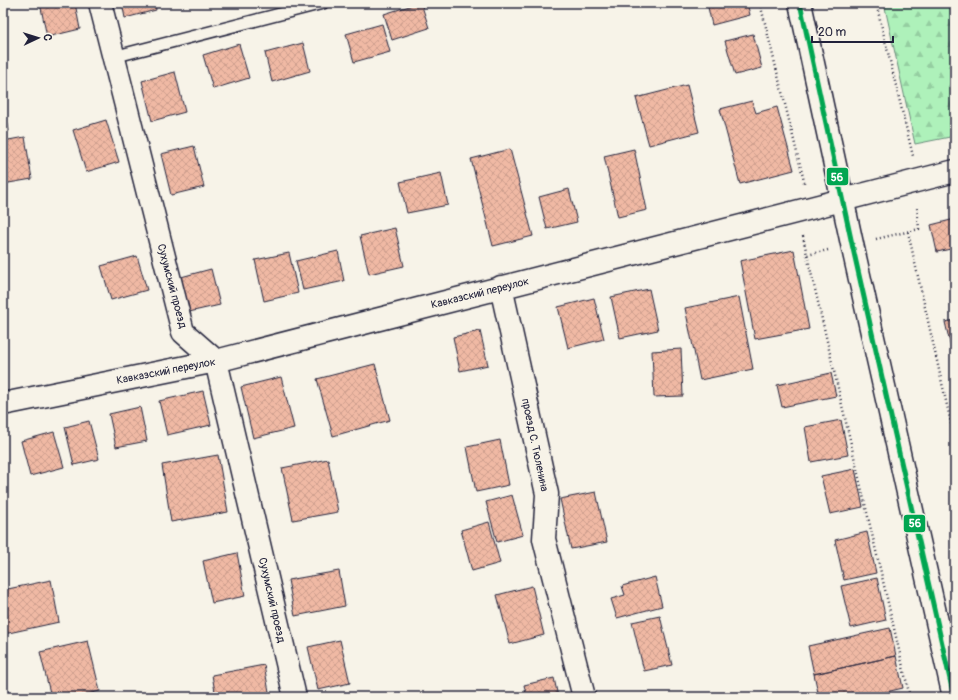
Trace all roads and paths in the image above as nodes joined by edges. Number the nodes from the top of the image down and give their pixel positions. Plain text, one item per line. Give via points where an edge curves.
1 (100, 3) edge
2 (323, 3) edge
3 (800, 3) edge
4 (876, 3) edge
5 (113, 57) junction
6 (913, 154) dead end
7 (955, 171) edge
8 (843, 200) junction
9 (908, 232) dead end
10 (807, 255) dead end
11 (501, 288) junction
12 (216, 361) junction
13 (3, 404) edge
14 (955, 441) edge
15 (295, 697) edge
16 (584, 697) edge
17 (910, 697) edge
18 (954, 697) edge

1 - 5 street, Сухумский проезд
2 - 5 lane
3 - 8 street
4 - 6 path
5 - 12 street, Сухумский проезд via 183,332
7 - 8 street, Кавказский переулок
8 - 11 street, Кавказский переулок
8 - 18 street
9 - 14 path
10 - 17 path
11 - 12 street, Кавказский переулок
11 - 16 street, проезд С. Тюленина via 547,494 544,539
12 - 13 street, Кавказский переулок
12 - 15 street, Сухумский проезд

